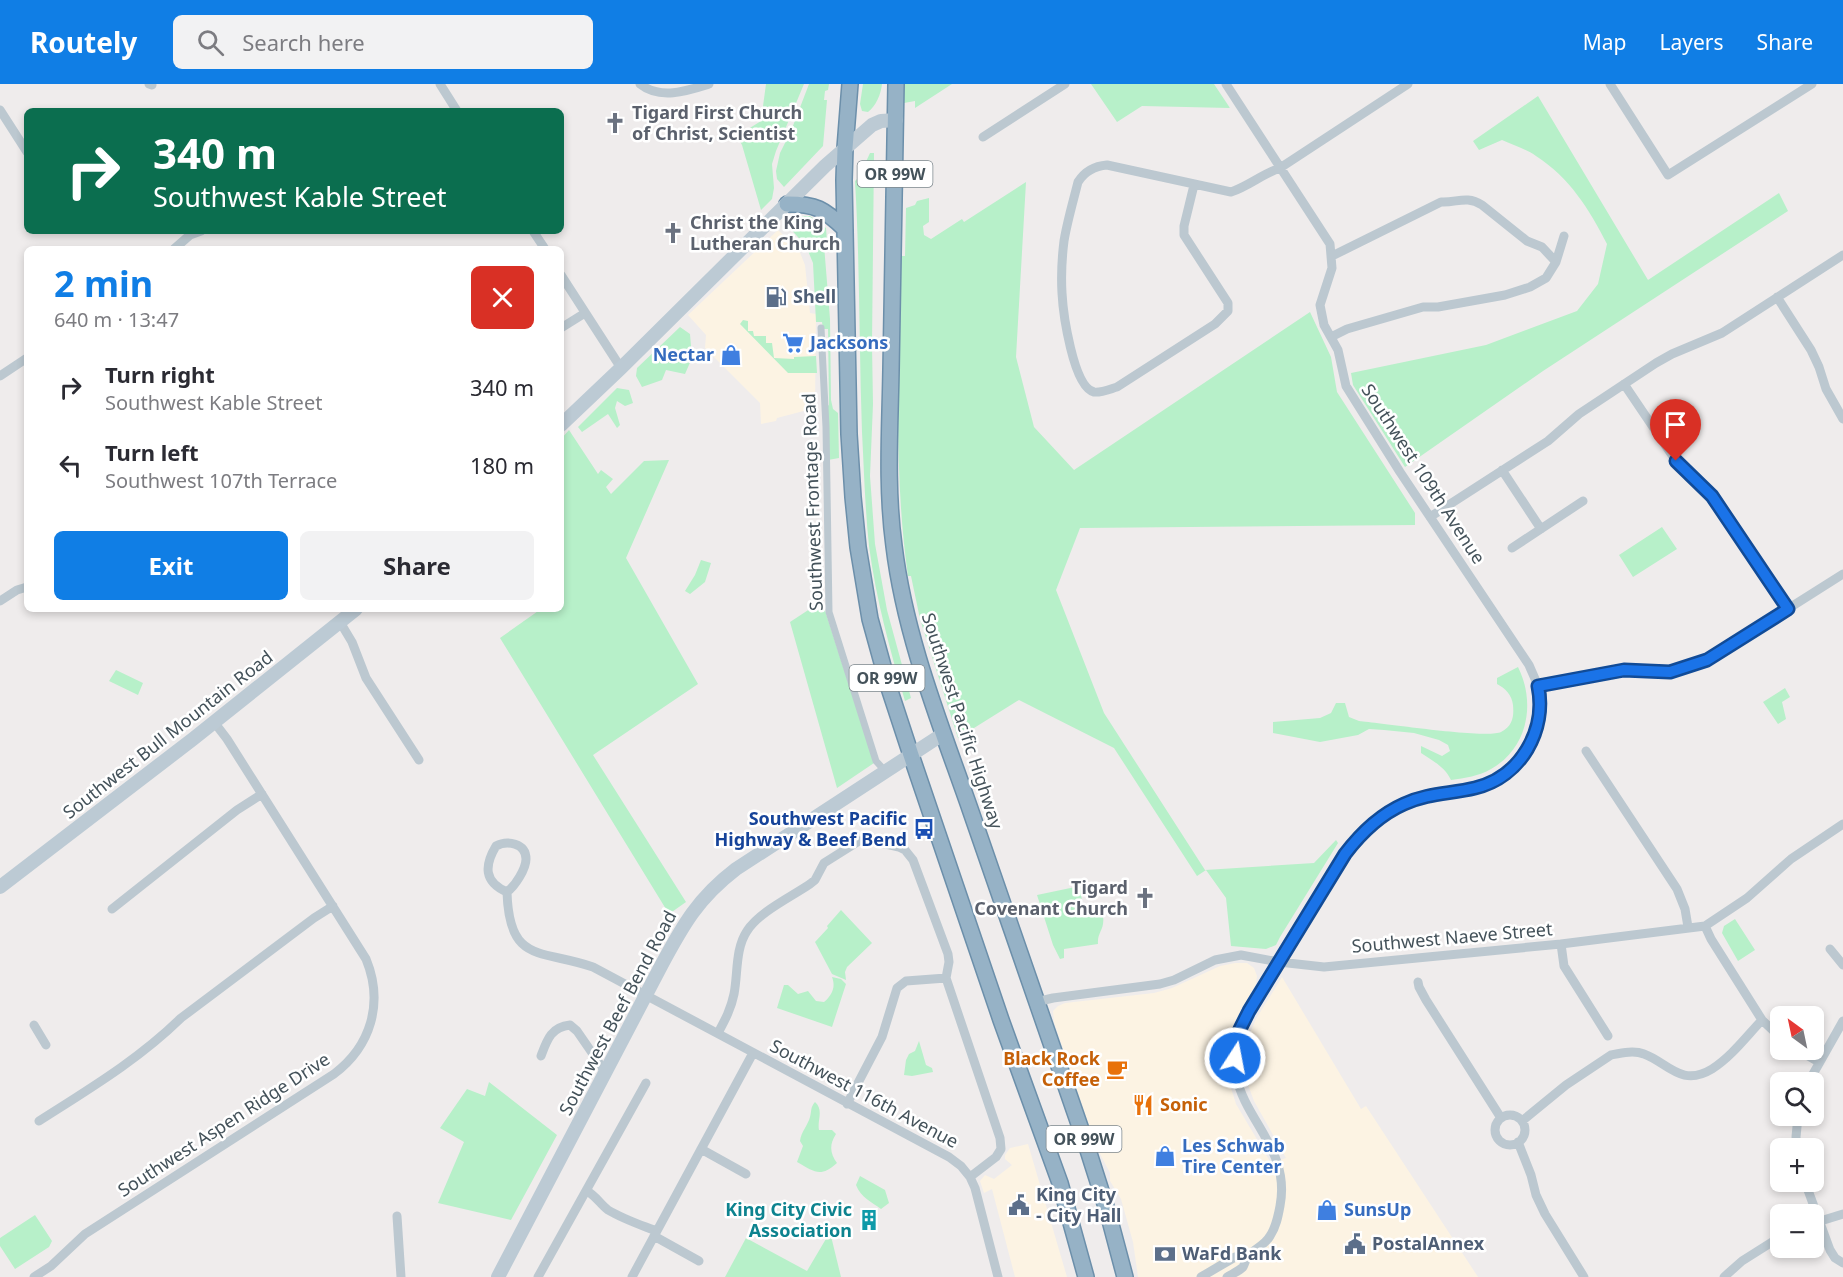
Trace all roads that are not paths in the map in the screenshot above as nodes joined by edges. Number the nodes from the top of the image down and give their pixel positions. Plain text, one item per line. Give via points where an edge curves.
1 (440, 84) edge
2 (640, 84) edge
3 (709, 84) edge
4 (850, 84) edge
5 (896, 84) edge
6 (1065, 84) edge
7 (1226, 84) edge
8 (1408, 84) edge
9 (1610, 84) edge
10 (1812, 84) edge
11 (1799, 87) edge
12 (455, 108) edge
13 (0, 110) edge
14 (896, 120) junction
15 (983, 137) dead end
16 (24, 147) edge
17 (845, 148) junction
18 (1280, 168) junction
19 (1194, 185) junction
20 (787, 204) junction
21 (845, 229) junction
22 (193, 234) edge
23 (1564, 236) dead end
24 (177, 246) edge
25 (1843, 255) edge
26 (1332, 256) junction
27 (1556, 262) junction
28 (564, 280) edge
29 (1777, 297) junction
30 (585, 313) junction
31 (564, 326) edge
32 (820, 328) dead end
33 (1331, 337) junction
34 (24, 360) edge
35 (621, 368) junction
36 (0, 376) edge
37 (1624, 384) junction
38 (1843, 419) edge
39 (564, 422) edge
40 (1502, 470) junction
41 (1583, 501) dead end
42 (1430, 517) junction
43 (1541, 529) junction
44 (1512, 548) dead end
45 (1843, 574) edge
46 (24, 587) edge
47 (0, 601) edge
48 (1788, 609) junction
49 (352, 612) edge
50 (340, 622) junction
51 (1538, 686) junction
52 (214, 722) junction
53 (943, 734) junction
54 (1586, 751) dead end
55 (911, 755) junction
56 (419, 760) dead end
57 (886, 772) junction
58 (262, 794) junction
59 (1843, 824) edge
60 (0, 887) edge
61 (507, 892) junction
62 (333, 906) junction
63 (112, 909) dead end
64 (1705, 926) junction
65 (1688, 927) junction
66 (1561, 944) junction
67 (1830, 949) dead end
68 (1279, 962) junction
69 (1843, 965) edge
70 (946, 978) junction
71 (1418, 982) dead end
72 (646, 995) junction
73 (1036, 1002) junction
74 (1762, 1020) junction
75 (1843, 1021) edge
76 (34, 1025) dead end
77 (1770, 1028) edge
78 (718, 1033) junction
79 (1608, 1035) dead end
80 (46, 1045) dead end
81 (753, 1053) junction
82 (541, 1056) dead end
83 (1815, 1060) edge
84 (1818, 1062) junction
85 (1813, 1072) edge
86 (606, 1073) junction
87 (646, 1083) dead end
88 (847, 1104) junction
89 (1501, 1118) junction
90 (39, 1121) dead end
91 (1522, 1121) junction
92 (1518, 1142) junction
93 (701, 1149) junction
94 (746, 1174) dead end
95 (970, 1177) junction
96 (587, 1191) junction
97 (1843, 1214) edge
98 (397, 1216) dead end
99 (1824, 1220) edge
100 (655, 1233) junction
101 (1824, 1238) edge
102 (1770, 1243) edge
103 (1249, 1255) junction
104 (699, 1261) dead end
105 (1843, 1263) edge
106 (34, 1277) edge
107 (401, 1277) edge
108 (498, 1277) edge
109 (538, 1277) edge
110 (632, 1277) edge
111 (998, 1277) edge
112 (1086, 1277) edge
113 (1125, 1277) edge
114 (1201, 1277) edge
115 (1227, 1277) edge
116 (1584, 1277) edge
117 (1724, 1277) edge

1 - 12 street
2 - 3 street via 668,93
4 - 17 highway, OR 99W
5 - 14 highway, Southwest Pacific Highway / OR 99W
6 - 15 street
7 - 18 street
8 - 18 street
9 - 11 street via 1668,176
10 - 11 street
13 - 16 street
14 - 17 main road via 876,122
14 - 53 highway, Southwest Pacific Highway / OR 99W via 890,498 906,614
17 - 20 main road
17 - 21 highway, OR 99W
18 - 19 street via 1231,192
18 - 26 street via 1330,244
19 - 19 street via 1184,235 1228,303 1227,311 1215,324 1117,387 1093,392 1079,377 1062,292 1064,242 1078,182 1088,171 1107,165
20 - 21 highway via 818,207
20 - 35 main road
21 - 55 highway, OR 99W via 849,434 858,547 870,619
22 - 24 street
23 - 27 street
25 - 29 street
26 - 27 street via 1441,202 1466,199 1474,200 1527,241 1542,247
26 - 33 street, Southwest 109th Avenue via 1320,305
27 - 33 street via 1546,278 1505,296 1423,307
28 - 30 street
29 - 37 street via 1722,333 1672,354
29 - 38 street via 1811,350
30 - 31 street
30 - 35 street
32 - 57 street, Southwest Frontage Road via 829,612 876,761
33 - 42 street, Southwest 109th Avenue via 1350,393
34 - 36 street
35 - 39 main road
37 - 40 street
37 - 48 street via 1676,461 1712,496
40 - 42 street
40 - 43 street
41 - 43 street
42 - 51 street, Southwest 109th Avenue via 1529,665
43 - 44 street
45 - 48 street
46 - 47 street
48 - 51 street via 1707,660 1670,672 1624,670
49 - 50 main road, Southwest Bull Mountain Road
50 - 52 main road, Southwest Bull Mountain Road
50 - 56 street via 366,678
51 - 68 street via 1537,728 1520,760 1492,782 1475,789 1419,798 1372,824 1345,854
52 - 58 street, Southwest Aspen Ridge Drive
52 - 60 main road, Southwest Bull Mountain Road
53 - 55 main road, Southwest Beef Bend Road
53 - 73 highway, Southwest Pacific Highway / OR 99W
54 - 65 street via 1677,889
55 - 57 main road, Southwest Beef Bend Road
55 - 112 highway, OR 99W via 1059,1183
57 - 72 main road, Southwest Beef Bend Road via 722,880 684,924
58 - 62 street, Southwest Aspen Ridge Drive
58 - 63 street
59 - 64 street
61 - 61 street via 515,885 526,859 524,850 511,842 496,846 487,871 494,883
61 - 72 street, Southwest 116th Avenue via 510,924 528,949 593,967
62 - 90 street via 181,1018 139,1056
62 - 106 street, Southwest Aspen Ridge Drive via 362,951 372,981 374,1003 370,1023 352,1058 334,1074 85,1234
64 - 65 street, Southwest Naeve Street
64 - 74 street
65 - 66 street, Southwest Naeve Street
66 - 68 street, Southwest Naeve Street via 1324,967
66 - 79 street via 1564,966
67 - 69 street
68 - 73 street, Southwest Naeve Street via 1241,955 1226,957 1160,984
68 - 103 street via 1244,1020 1236,1048 1241,1096 1272,1149 1282,1180 1276,1226 1264,1244
70 - 78 street via 948,954 914,860 899,847 859,841 828,860 814,880 748,929 741,941 730,1011
70 - 88 street via 906,981 897,988 882,1036
70 - 95 street via 1000,1138 1001,1149 996,1157
71 - 89 street
72 - 78 street, Southwest 116th Avenue
72 - 86 main road, Southwest Beef Bend Road
73 - 113 highway, Southwest Pacific Highway / OR 99W via 1108,1213
74 - 77 street
74 - 91 street via 1723,1061 1695,1075 1670,1070 1643,1053 1611,1055
75 - 84 street
76 - 80 street
78 - 81 street, Southwest 116th Avenue
81 - 88 street, Southwest 116th Avenue
81 - 93 street
82 - 86 street via 554,1032 570,1025
83 - 84 street
84 - 85 street
86 - 108 main road, Southwest Beef Bend Road
87 - 96 street
88 - 95 street, Southwest 116th Avenue via 949,1157
89 - 91 street via 1512,1115
89 - 92 street via 1495,1127 1498,1138 1507,1144
91 - 92 street via 1524,1132
92 - 116 street via 1545,1214
93 - 94 street
93 - 100 street
95 - 111 street, Southwest 116th Avenue
96 - 100 street via 609,1210
96 - 109 street
97 - 99 street
98 - 107 street
100 - 104 street
100 - 110 street
101 - 105 street via 1835,1258
102 - 117 street
103 - 114 street via 1235,1257
103 - 115 street via 1242,1268

